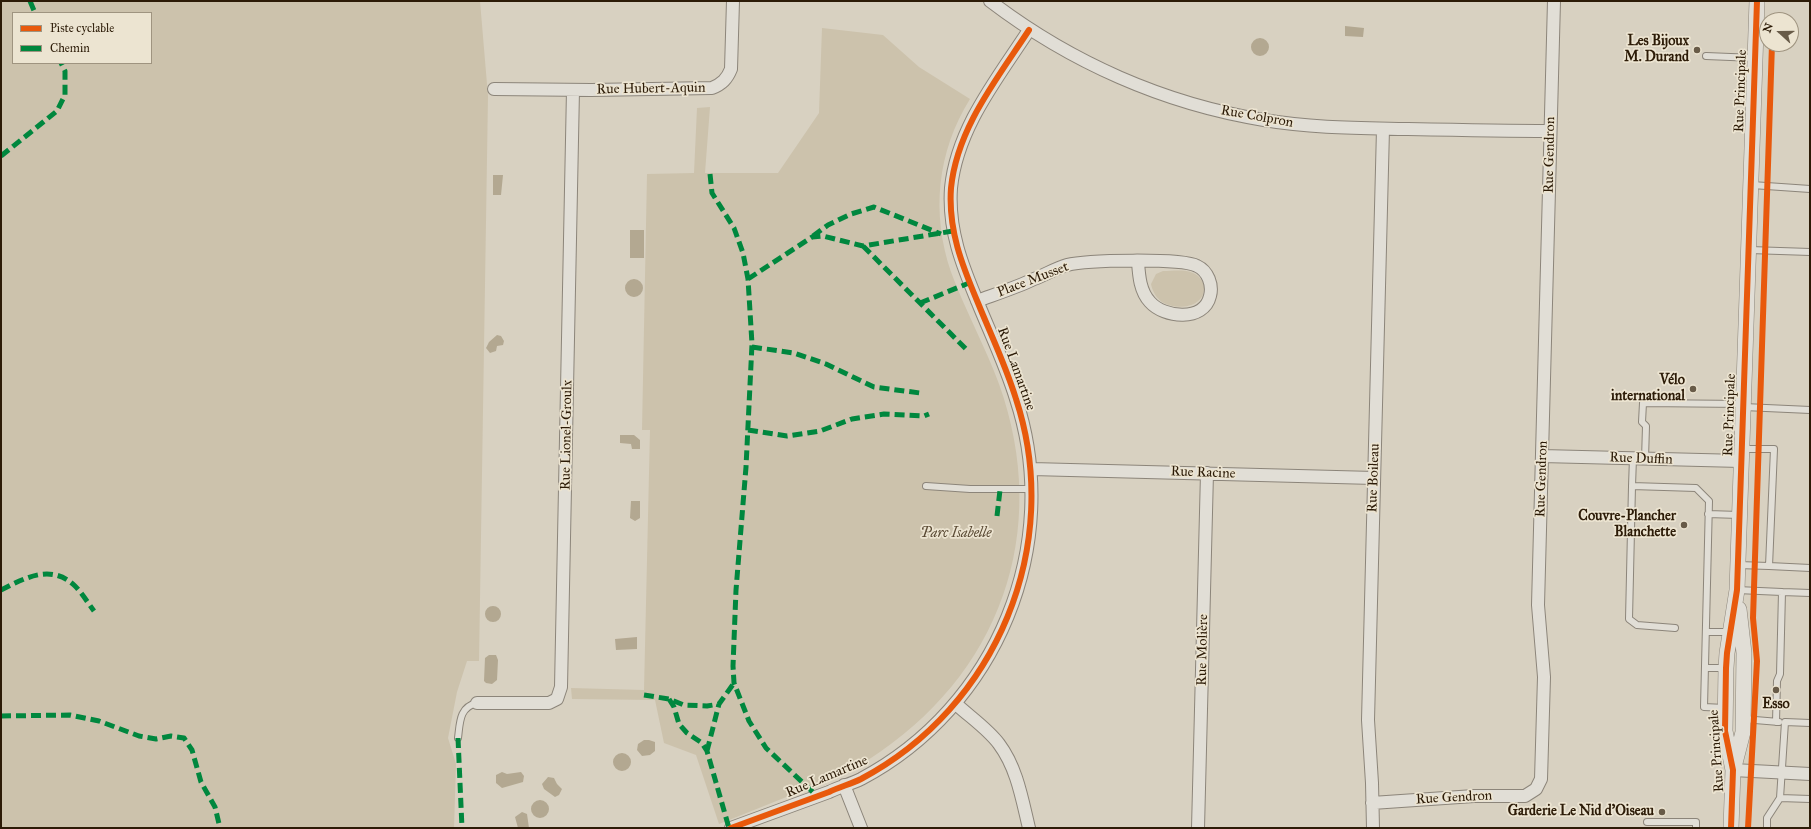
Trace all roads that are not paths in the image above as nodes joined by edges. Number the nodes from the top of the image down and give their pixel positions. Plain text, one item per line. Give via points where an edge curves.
1 (733, 1) edge
2 (990, 1) edge
3 (1554, 1) edge
4 (1757, 1) edge
5 (1029, 30) junction
6 (1706, 56) dead end
7 (1754, 58) junction
8 (494, 89) dead end
9 (573, 90) junction
10 (1383, 129) junction
11 (1550, 131) junction
12 (1750, 185) junction
13 (1810, 189) edge
14 (1748, 250) junction
15 (1810, 252) edge
16 (1138, 262) junction
17 (977, 301) junction
18 (1743, 406) junction
19 (1810, 410) edge
20 (1741, 455) junction
21 (1542, 456) junction
22 (1639, 459) junction
23 (1032, 468) junction
24 (1207, 473) junction
25 (1374, 478) junction
26 (926, 486) dead end
27 (1632, 486) junction
28 (1032, 489) junction
29 (1708, 514) junction
30 (1740, 515) junction
31 (1738, 566) junction
32 (1769, 566) junction
33 (1810, 568) edge
34 (1737, 590) junction
35 (1782, 592) junction
36 (1810, 593) edge
37 (1675, 628) dead end
38 (1706, 632) junction
39 (1736, 632) junction
40 (1705, 668) junction
41 (1726, 668) junction
42 (477, 702) joint
43 (956, 704) junction
44 (1725, 708) junction
45 (1743, 719) junction
46 (1776, 722) junction
47 (1785, 722) junction
48 (1810, 723) edge
49 (458, 738) dead end
50 (1733, 770) junction
51 (1781, 772) junction
52 (1810, 774) edge
53 (844, 785) junction
54 (1780, 798) junction
55 (1810, 799) edge
56 (1372, 804) junction
57 (1647, 822) dead end
58 (731, 828) edge
59 (862, 828) edge
60 (1029, 828) edge
61 (1198, 828) edge
62 (1373, 828) edge
63 (1696, 828) edge
64 (1731, 828) edge
65 (1767, 828) edge

1 - 9 street, Rue Hubert-Aquin via 731,69 728,77 718,86 708,89
2 - 5 street, Rue Colpron
3 - 11 street, Rue Gendron
4 - 7 street, Rue Principale
5 - 10 street, Rue Colpron via 1088,64 1191,104 1265,120
5 - 17 street, Rue Lamartine via 974,116 954,167 951,196 953,231 962,266
6 - 7 lane
7 - 12 street, Rue Principale
8 - 9 street, Rue Hubert-Aquin
9 - 42 street, Rue Lionel-Groulx via 561,687 558,699 549,703
10 - 11 street, Rue Colpron
10 - 25 street, Rue Boileau
11 - 21 street, Rue Gendron
12 - 13 lane
12 - 14 street, Rue Principale
14 - 15 lane
14 - 18 street, Rue Principale
16 - 16 street, Place Musset via 1143,289 1148,300 1159,309 1186,314 1200,311 1208,302 1211,283 1195,265
16 - 17 street, Place Musset via 1066,265
17 - 23 street, Rue Lamartine via 1017,402
18 - 19 lane
18 - 20 street, Rue Principale
18 - 22 lane via 1643,403 1642,422 1646,426
20 - 22 street, Rue Duffin
20 - 30 street, Rue Principale
20 - 32 lane via 1774,449
21 - 22 street, Rue Duffin
21 - 56 street, Rue Gendron via 1538,605 1544,677 1542,771 1539,784 1525,796 1470,796
22 - 27 lane
23 - 24 street, Rue Racine
23 - 28 street, Rue Lamartine
24 - 25 street, Rue Racine
24 - 61 street, Rue Molière
25 - 56 street, Rue Boileau via 1368,720
26 - 28 lane
27 - 29 lane via 1696,488 1709,501
27 - 37 lane via 1629,619 1637,625
28 - 43 street, Rue Lamartine via 1028,542 1013,604 991,651
29 - 30 lane
29 - 38 lane
30 - 31 street, Rue Principale
31 - 32 lane
31 - 34 street, Rue Principale
32 - 33 lane
34 - 35 lane
34 - 39 street, Rue Principale
35 - 36 lane
35 - 46 lane
38 - 39 lane
38 - 40 lane
39 - 41 street, Rue Principale
39 - 45 street via 1744,652
40 - 41 lane
40 - 44 lane via 1704,707
41 - 44 street, Rue Principale
42 - 49 lane via 466,707 462,713
43 - 53 street, Rue Lamartine via 896,757 859,780
43 - 60 street via 988,733 1006,756 1020,788
44 - 50 street, Rue Principale via 1725,731
45 - 46 lane
45 - 50 street via 1743,732
46 - 47 lane
47 - 48 lane
47 - 51 lane
50 - 51 street
50 - 64 street, Rue Principale
51 - 52 street
51 - 54 lane
53 - 58 street, Rue Lamartine
53 - 59 street
54 - 55 lane
54 - 65 lane via 1767,818
56 - 62 street, Rue Boileau
57 - 63 lane via 1696,822

